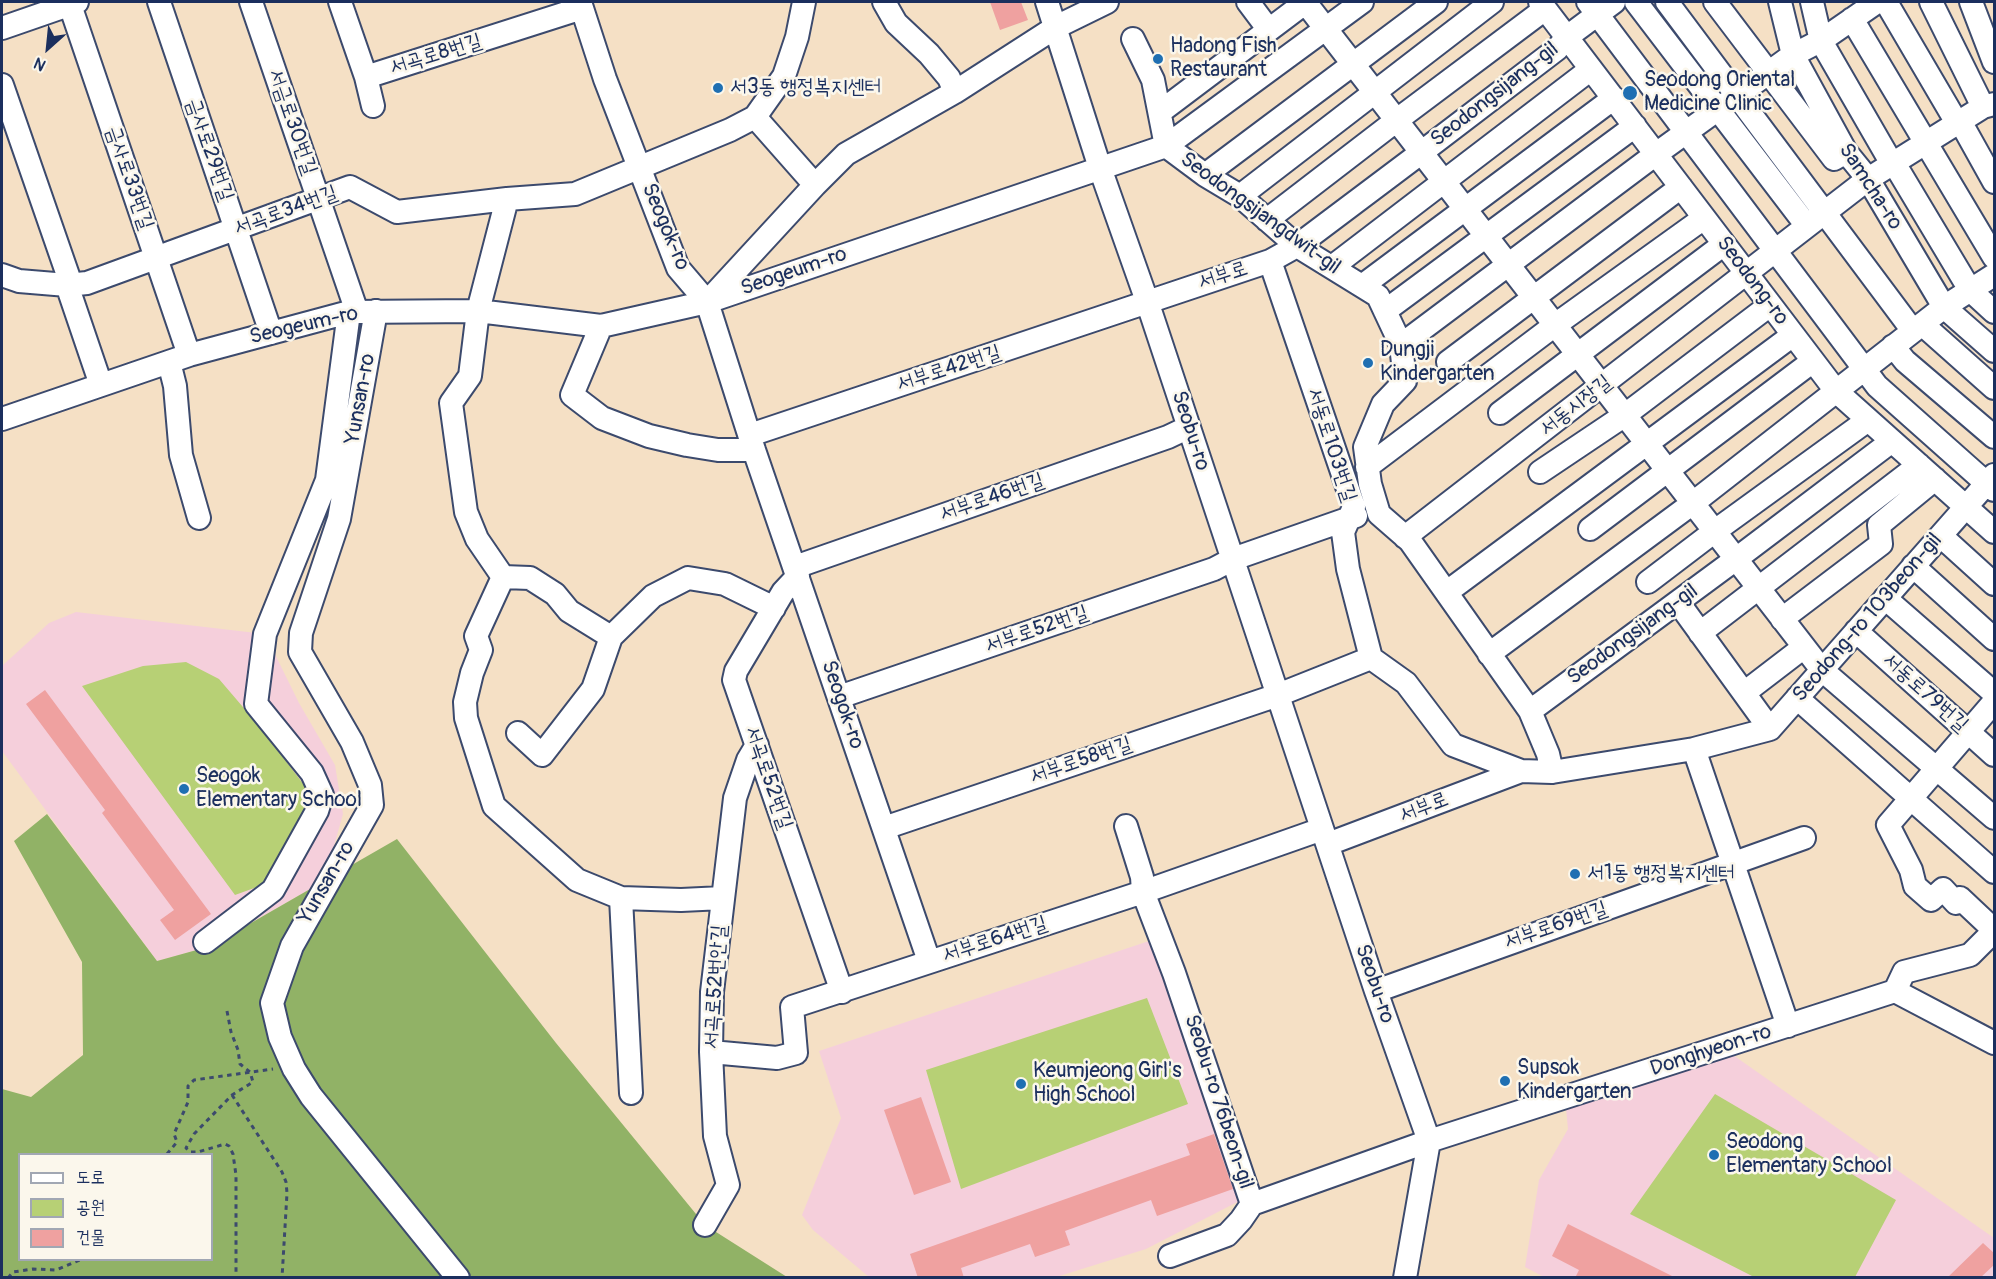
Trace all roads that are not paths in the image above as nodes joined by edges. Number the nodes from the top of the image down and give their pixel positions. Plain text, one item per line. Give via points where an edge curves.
1 (72, 2) edge
2 (159, 2) edge
3 (251, 2) edge
4 (340, 2) edge
5 (804, 2) edge
6 (884, 2) edge
7 (1047, 2) edge
8 (1107, 2) edge
9 (1248, 2) edge
10 (1306, 2) edge
11 (1362, 2) edge
12 (1436, 2) edge
13 (1492, 2) edge
14 (1636, 2) edge
15 (1667, 2) edge
16 (1715, 2) edge
17 (1762, 2) edge
18 (1780, 2) edge
19 (1812, 2) edge
20 (1886, 2) edge
21 (1931, 2) edge
22 (1971, 2) edge
23 (581, 5) edge
24 (1543, 5) edge
25 (1600, 6) edge
26 (1862, 9) edge
27 (1056, 27) junction
28 (2, 28) edge
29 (1326, 28) junction
30 (1269, 30) junction
31 (1785, 31) junction
32 (1567, 37) junction
33 (1133, 39) dead end
34 (1821, 41) junction
35 (1792, 55) junction
36 (1995, 62) edge
37 (1354, 64) junction
38 (1591, 69) junction
39 (1769, 72) junction
40 (366, 77) junction
41 (2, 85) edge
42 (955, 92) junction
43 (1375, 92) junction
44 (1738, 95) junction
45 (1614, 98) junction
46 (373, 105) dead end
47 (1989, 106) edge
48 (1719, 109) junction
49 (1160, 112) junction
50 (755, 117) junction
51 (1396, 120) junction
52 (1958, 122) junction
53 (1635, 126) junction
54 (1686, 132) junction
55 (1927, 142) junction
56 (1166, 146) junction
57 (1422, 152) junction
58 (1846, 152) junction
59 (1656, 154) junction
60 (1893, 163) junction
61 (640, 167) junction
62 (1101, 168) junction
63 (1205, 175) junction
64 (1868, 179) junction
65 (1444, 181) junction
66 (1995, 182) edge
67 (814, 185) junction
68 (1681, 188) junction
69 (1240, 196) junction
70 (318, 199) junction
71 (507, 199) junction
72 (1465, 208) junction
73 (1704, 218) junction
74 (1816, 219) junction
75 (1267, 220) junction
76 (236, 230) junction
77 (1487, 237) junction
78 (1724, 244) junction
79 (1297, 246) junction
80 (1775, 250) junction
81 (1995, 257) edge
82 (156, 258) junction
83 (1270, 261) junction
84 (1509, 264) junction
85 (1332, 267) junction
86 (1745, 272) junction
87 (2, 275) edge
88 (1995, 275) edge
89 (69, 285) junction
90 (1362, 286) junction
91 (1970, 290) junction
92 (1535, 298) junction
93 (1147, 301) junction
94 (707, 302) junction
95 (1770, 305) junction
96 (1944, 307) junction
97 (478, 311) junction
98 (1385, 311) junction
99 (361, 312) junction
100 (1995, 312) edge
101 (1555, 325) junction
102 (600, 326) junction
103 (1918, 328) junction
104 (271, 333) junction
105 (1793, 335) junction
106 (1401, 345) junction
107 (1893, 346) junction
108 (1995, 351) edge
109 (1578, 354) junction
110 (179, 358) junction
111 (1813, 361) junction
112 (1448, 362) dead end
113 (1864, 369) junction
114 (101, 385) junction
115 (1603, 386) junction
116 (1995, 388) edge
117 (1836, 391) junction
118 (1500, 412) dead end
119 (1625, 415) junction
120 (2, 419) edge
121 (1868, 420) junction
122 (1189, 427) junction
123 (1995, 437) edge
124 (1892, 441) junction
125 (752, 442) junction
126 (1646, 442) junction
127 (1367, 467) junction
128 (1667, 470) junction
129 (1540, 472) dead end
130 (1927, 472) junction
131 (1992, 483) edge
132 (1693, 503) junction
133 (1966, 507) junction
134 (1378, 514) junction
135 (199, 518) dead end
136 (1348, 520) junction
137 (1590, 529) dead end
138 (1715, 531) junction
139 (1995, 532) edge
140 (1941, 536) junction
141 (1405, 537) junction
142 (1233, 559) junction
143 (1736, 559) junction
144 (1913, 566) junction
145 (796, 572) junction
146 (503, 577) junction
147 (1648, 582) dead end
148 (1995, 584) edge
149 (1759, 588) junction
150 (1447, 592) junction
151 (1886, 598) junction
152 (1678, 602) junction
153 (774, 608) junction
154 (1782, 619) junction
155 (1856, 632) junction
156 (1700, 633) junction
157 (611, 637) junction
158 (1995, 639) edge
159 (1804, 647) junction
160 (1489, 654) junction
161 (1371, 658) junction
162 (1822, 670) junction
163 (1744, 693) junction
164 (1995, 693) edge
165 (1278, 695) junction
166 (839, 697) junction
167 (1797, 698) junction
168 (1995, 702) edge
169 (1530, 711) junction
170 (1770, 729) junction
171 (1968, 732) junction
172 (518, 733) dead end
173 (757, 745) junction
174 (1694, 749) junction
175 (1995, 755) edge
176 (1938, 768) junction
177 (1521, 771) junction
178 (1552, 772) junction
179 (1911, 799) junction
180 (1995, 818) edge
181 (1126, 826) dead end
182 (884, 828) junction
183 (1325, 836) junction
184 (1804, 838) dead end
185 (1732, 864) junction
186 (1995, 872) edge
187 (1143, 892) junction
188 (723, 897) junction
189 (621, 898) junction
190 (1995, 931) edge
191 (205, 942) dead end
192 (929, 961) junction
193 (1376, 991) junction
194 (1894, 991) junction
195 (842, 992) junction
196 (1788, 1026) junction
197 (1995, 1043) edge
198 (711, 1052) junction
199 (631, 1093) dead end
200 (1429, 1141) junction
201 (1252, 1204) junction
202 (705, 1225) dead end
203 (1170, 1256) dead end
204 (458, 1278) edge
205 (1406, 1278) edge

1 - 28 street
1 - 82 street, 금사로33번길
2 - 76 street, 금사로29번길
3 - 70 street, 서금로30번길
4 - 40 street, 서곡로8번길
5 - 50 street via 784,76
6 - 42 street via 896,23 949,78
7 - 27 street, Seobu-ro
8 - 27 street
9 - 30 street
10 - 29 street, Seodongsijang-gil
10 - 30 street, Seodongsijang-gil
11 - 29 street
12 - 37 street
13 - 43 street
14 - 48 street
15 - 44 street
16 - 39 street
17 - 31 street
18 - 31 street, Samcha-ro
19 - 34 street
20 - 52 street
21 - 47 street
22 - 36 street
23 - 40 street, 서곡로8번길
23 - 61 street, Seogok-ro
24 - 32 street, Seodong-ro
24 - 51 street, Seodongsijang-gil
25 - 32 street, Seodongsijang-gil
25 - 54 street
26 - 34 street
26 - 55 street
27 - 42 street
27 - 62 street, Seobu-ro
29 - 37 street, Seodongsijang-gil
29 - 56 street
30 - 49 street, Seodongsijang-gil
31 - 35 street, Samcha-ro
32 - 38 street, Seodong-ro
32 - 57 street, Seodongsijang-gil via 1557,49
33 - 49 street, Seodongsijangdwit-gil via 1153,80
34 - 35 street
34 - 60 street
35 - 39 street
35 - 58 street, Samcha-ro
37 - 43 street, Seodongsijang-gil
37 - 63 street
38 - 45 street, Seodong-ro
38 - 65 street, Seodongsijang-gil
39 - 44 street
39 - 58 street via 1833,159
40 - 46 street
41 - 89 street
42 - 67 street via 846,154
43 - 51 street, Seodongsijang-gil
43 - 69 street
44 - 48 street
44 - 74 street
45 - 53 street, Seodong-ro
45 - 72 street
47 - 52 street, 서동시장길
48 - 54 street
48 - 74 street
49 - 56 street, Seodongsijangdwit-gil
50 - 61 street, 서곡로34번길
50 - 67 street
51 - 57 street, Seodongsijang-gil
51 - 75 street, Seodongsijang-gil
52 - 55 street, 서동시장길
52 - 66 street
53 - 59 street, Seodong-ro
53 - 77 street
54 - 59 street
54 - 80 street
55 - 60 street, 서동시장길
55 - 81 street
56 - 62 street
56 - 63 street, Seodongsijangdwit-gil
57 - 65 street, Seodongsijang-gil
57 - 79 street, Seodongsijang-gil
58 - 64 street, Samcha-ro
59 - 68 street, Seodong-ro
59 - 84 street
60 - 64 street, 서동시장길
60 - 91 street
61 - 71 street, 서곡로34번길 via 575,194
61 - 94 street, Seogok-ro via 678,268
62 - 93 street, Seobu-ro
62 - 94 street, Seogeum-ro
63 - 69 street, Seodongsijangdwit-gil
64 - 74 street, 서동시장길
64 - 96 street, Samcha-ro
65 - 72 street, Seodongsijang-gil
65 - 85 street, Seodongsijang-gil
67 - 94 street
68 - 73 street, Seodong-ro
68 - 92 street
69 - 75 street, Seodongsijangdwit-gil
70 - 71 street, 서곡로34번길 via 350,187 398,212
70 - 76 street, 서곡로34번길
70 - 99 street, 서금로30번길
71 - 97 street
72 - 77 street, Seodongsijang-gil
72 - 90 street
73 - 78 street, Seodong-ro
73 - 101 street
74 - 80 street, 서동시장길
74 - 103 street
75 - 79 street, Seodongsijangdwit-gil
76 - 82 street, 서곡로34번길
76 - 104 street, 금사로29번길
77 - 84 street, Seodongsijang-gil
77 - 98 street
78 - 86 street, Seodong-ro
78 - 109 street
79 - 83 street, 서부로
79 - 85 street, Seodongsijangdwit-gil
80 - 86 street, 서동시장길
80 - 113 street
82 - 89 street, 서곡로34번길 via 87,283
82 - 110 street, 금사로33번길
83 - 93 street, 서부로
83 - 136 street, 서동로103번길 via 1354,507
84 - 92 street, Seodongsijang-gil
84 - 106 street
85 - 90 street, Seodongsijangdwit-gil
86 - 95 street, Seodong-ro
86 - 115 street, 서동시장길
87 - 89 street, 서곡로34번길 via 19,281
88 - 91 street
89 - 114 street
90 - 98 street, Seodongsijangdwit-gil via 1378,296
91 - 96 street
91 - 100 street
92 - 101 street, Seodongsijang-gil
92 - 112 street
93 - 122 street, Seobu-ro
93 - 125 street, 서부로42번길
94 - 102 street, Seogeum-ro
94 - 125 street, Seogok-ro
95 - 105 street, Seodong-ro
95 - 119 street
96 - 103 street
96 - 108 street, Samcha-ro
97 - 99 street, Seogeum-ro
97 - 102 street, Seogeum-ro
97 - 146 street via 471,376 452,403 466,512 477,539
98 - 106 street, Seodongsijangdwit-gil
99 - 104 street, Seogeum-ro
99 - 191 street via 327,480 265,634 256,704 312,773 322,795 273,890
99 - 204 street, Yunsan-ro via 339,519 301,633 300,652 352,742 370,785 372,805 292,946 272,1003 280,1037 311,1096
101 - 109 street, Seodongsijang-gil
101 - 127 street
102 - 125 street via 572,395 602,418 687,446 718,450
103 - 107 street
103 - 116 street
104 - 110 street, Seogeum-ro
105 - 111 street, Seodong-ro
105 - 126 street
106 - 127 street, Seodongsijangdwit-gil via 1405,381 1383,404 1365,447
107 - 113 street
107 - 123 street via 1905,361
109 - 115 street, Seodongsijang-gil
109 - 118 street
110 - 114 street, Seogeum-ro
110 - 135 street via 175,386 181,455
111 - 117 street, Seodong-ro
111 - 128 street
113 - 117 street
113 - 131 street via 1877,386
114 - 120 street, Seogeum-ro
115 - 119 street, Seodongsijang-gil
115 - 141 street, 서동시장길
117 - 121 street, Seodong-ro
117 - 132 street
119 - 126 street, Seodongsijang-gil
119 - 129 street
121 - 124 street, Seodong-ro
121 - 138 street, Seodongsijang-gil
122 - 142 street, Seobu-ro
122 - 145 street, 서부로46번길
124 - 130 street, Seodong-ro
124 - 143 street, Seodongsijang-gil
125 - 145 street, Seogok-ro
126 - 128 street, Seodongsijang-gil
126 - 150 street
127 - 134 street, Seodongsijangdwit-gil
128 - 132 street, Seodongsijang-gil
128 - 137 street
130 - 133 street, Seodong-ro
130 - 149 street, Seodongsijang-gil
130 - 154 street via 1879,525 1881,544
131 - 133 street, Seodong-ro 103beon-gil
132 - 138 street, Seodongsijang-gil
132 - 160 street
133 - 139 street, Seodong-ro
133 - 140 street, Seodong-ro 103beon-gil
134 - 136 street via 1368,509
134 - 141 street
136 - 142 street
136 - 161 street, 서동로103번길 via 1343,532 1348,569
138 - 143 street, Seodongsijang-gil
138 - 147 street, Seodongsijang-gil
140 - 144 street, Seodong-ro 103beon-gil
140 - 148 street
141 - 150 street
142 - 165 street, Seobu-ro
142 - 166 street, 서부로52번길 via 1214,569
143 - 149 street, Seodongsijang-gil
143 - 152 street, Seodongsijang-gil
144 - 151 street, Seodong-ro 103beon-gil
144 - 158 street
145 - 153 street, 서곡로52번길
145 - 166 street, Seogok-ro
146 - 157 street via 530,578 555,594 569,611
146 - 189 street via 476,636 481,650 465,702 466,718 494,806 578,880
149 - 154 street, Seodongsijang-gil
149 - 156 street, Seodongsijang-gil
150 - 160 street
151 - 155 street, Seodong-ro 103beon-gil
151 - 164 street
152 - 156 street
152 - 169 street, Seodongsijang-gil
153 - 157 street via 725,584 688,578 653,596
153 - 173 street, 서곡로52번길 via 734,680
154 - 159 street, Seodongsijang-gil
155 - 162 street, Seodong-ro 103beon-gil
155 - 171 street, 서동로79번길
156 - 163 street
157 - 172 street via 593,689 542,755
159 - 162 street, Seodongsijang-gil
159 - 163 street
160 - 169 street
161 - 165 street
161 - 177 street via 1406,683 1453,745
162 - 167 street, Seodong-ro 103beon-gil
162 - 176 street, Seodongsijang-gil
163 - 170 street
165 - 182 street, 서부로58번길
165 - 183 street, Seobu-ro
166 - 182 street, Seogok-ro
167 - 170 street, Seodong-ro 103beon-gil
167 - 179 street
168 - 171 street
169 - 178 street
170 - 174 street
171 - 175 street, 서동로79번길
171 - 176 street
173 - 188 street, 서곡로52번안길 via 735,798
173 - 195 street, 서곡로52번길
174 - 178 street
174 - 185 street, Donghyeon-ro
176 - 179 street
176 - 180 street, Seodongsijang-gil
177 - 178 street
177 - 183 street, 서부로
179 - 186 street
179 - 190 street via 1888,825 1915,886 1931,900 1943,889 1956,903 1960,898
181 - 187 street, Seobu-ro 76beon-gil
182 - 192 street, Seogok-ro
183 - 187 street, 서부로64번길
183 - 193 street, Seobu-ro
184 - 185 street, 서부로69번길
185 - 193 street, 서부로69번길
185 - 196 street, Donghyeon-ro
187 - 192 street, 서부로64번길
187 - 201 street, Seobu-ro 76beon-gil
188 - 189 street
188 - 198 street, 서곡로52번안길 via 712,992
189 - 199 street
190 - 194 street via 1970,955 1904,972
192 - 195 street, 서부로64번길
193 - 200 street, Seobu-ro
194 - 196 street, Donghyeon-ro
194 - 197 street
195 - 198 street, 서부로64번길 via 792,1007 796,1053 777,1058
196 - 200 street, Donghyeon-ro
198 - 202 street, 서곡로52번안길 via 715,1136 728,1185
200 - 201 street, Seobu-ro 76beon-gil
200 - 205 street, Seobu-ro
201 - 203 street via 1227,1235

